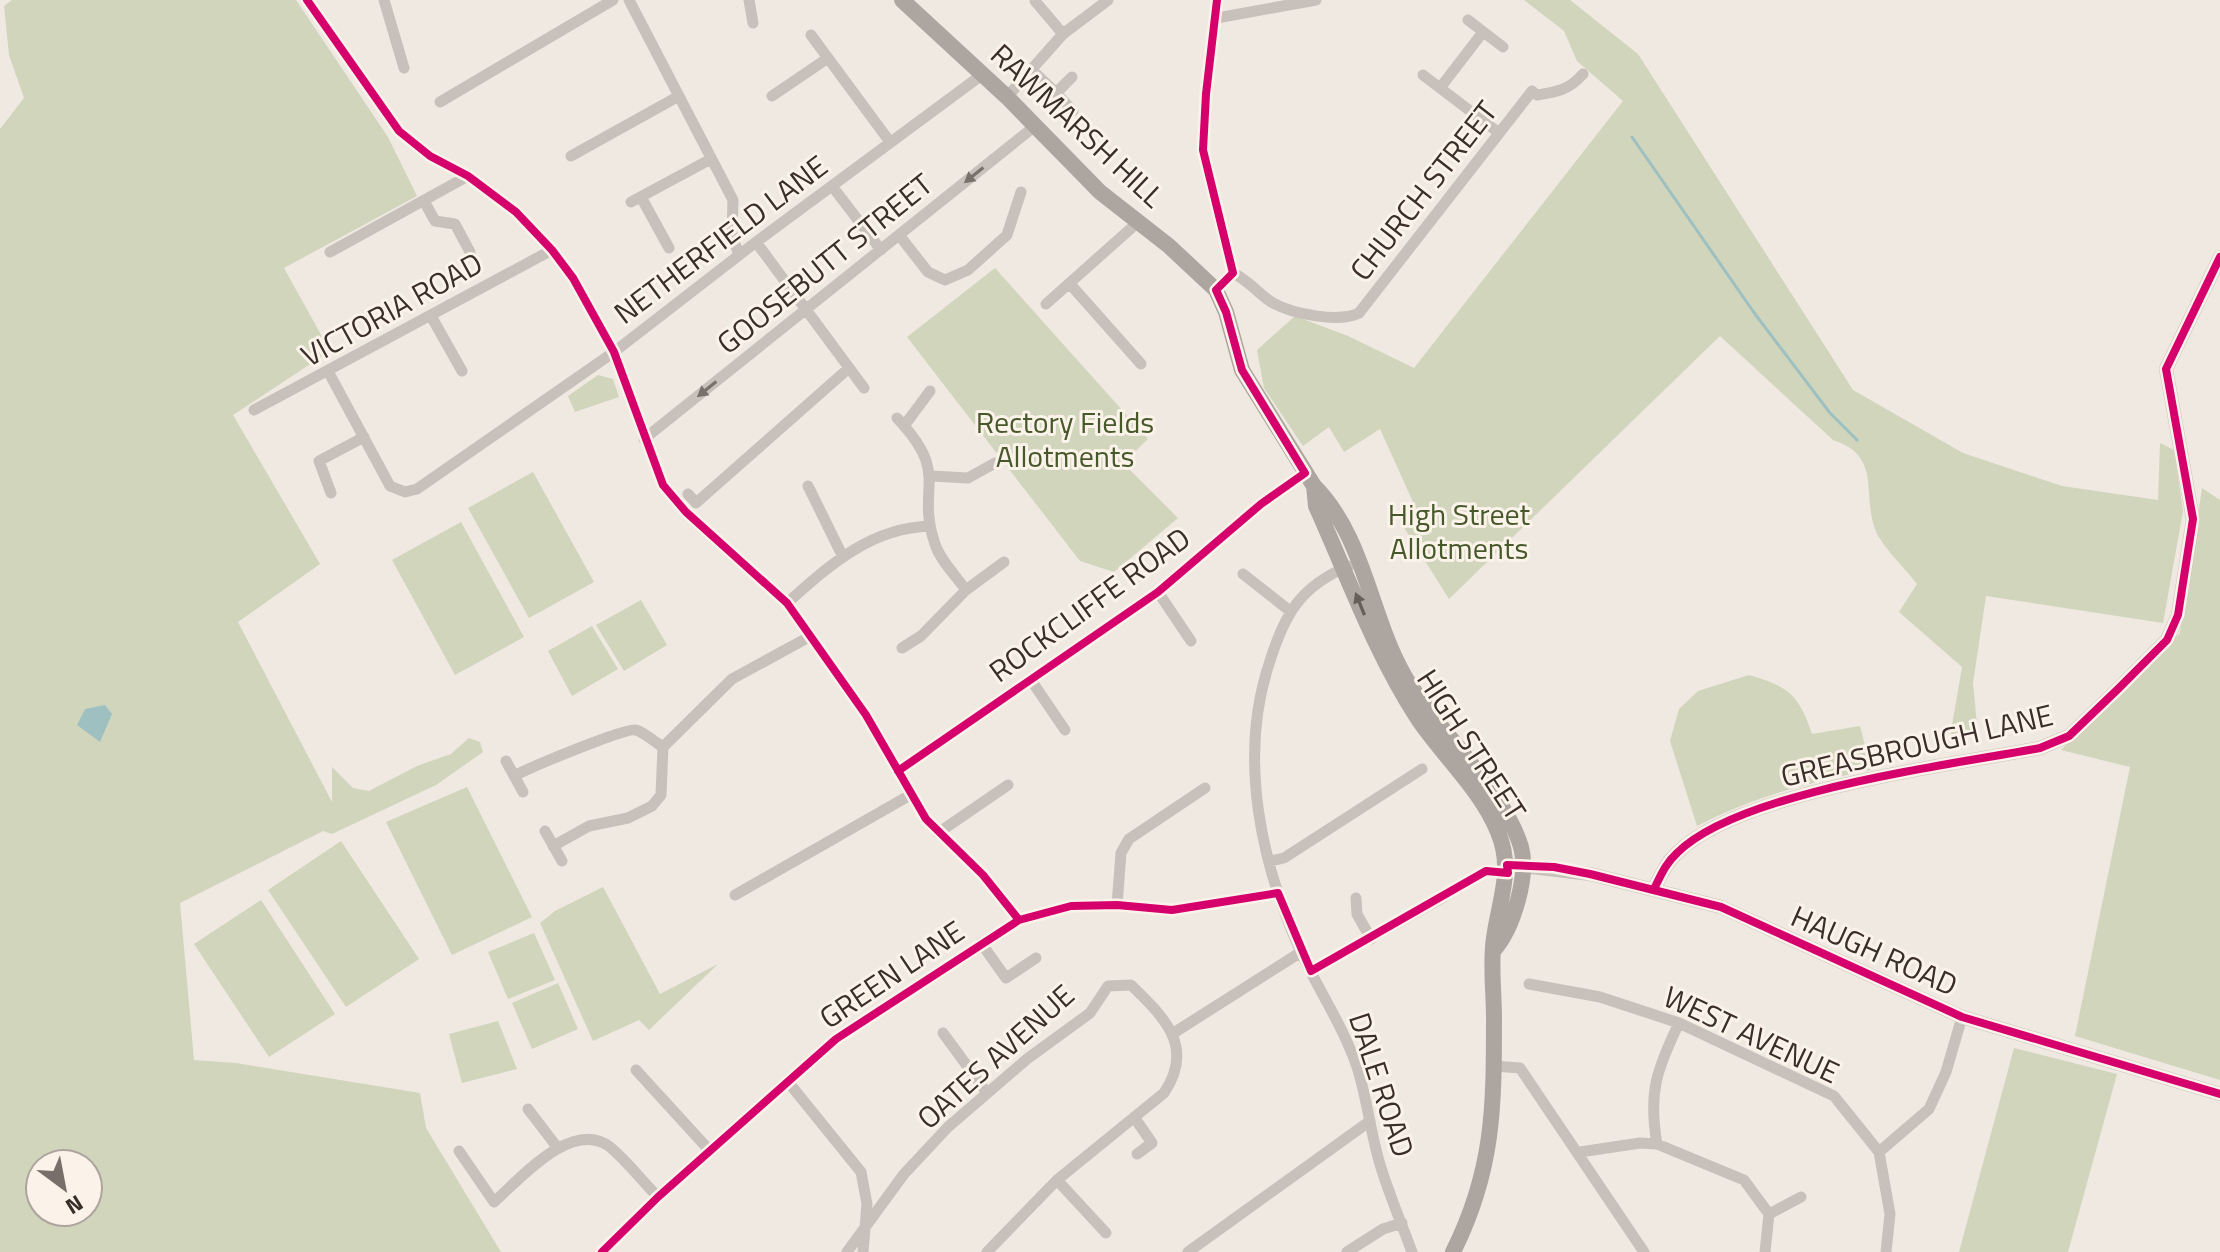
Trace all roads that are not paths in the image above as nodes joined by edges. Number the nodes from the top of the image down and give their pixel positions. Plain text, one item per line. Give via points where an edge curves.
1 (307, 0) edge
2 (384, 0) edge
3 (613, 0) edge
4 (629, 0) edge
5 (749, 0) edge
6 (902, 0) edge
7 (1108, 0) edge
8 (1217, 0) edge
9 (1316, 0) edge
10 (1036, 8) edge
11 (1217, 18) junction
12 (1468, 20) dead end
13 (753, 23) dead end
14 (1483, 32) junction
15 (1063, 34) junction
16 (811, 35) dead end
17 (1503, 47) dead end
18 (828, 58) junction
19 (404, 68) dead end
20 (1032, 70) junction
21 (983, 74) junction
22 (1583, 74) dead end
23 (1423, 75) dead end
24 (1072, 77) dead end
25 (1440, 88) junction
26 (1056, 93) junction
27 (679, 96) junction
28 (772, 96) dead end
29 (1007, 97) junction
30 (440, 102) dead end
31 (1073, 111) dead end
32 (1035, 126) junction
33 (1499, 133) junction
34 (890, 142) junction
35 (571, 156) dead end
36 (711, 159) junction
37 (468, 176) junction
38 (832, 186) junction
39 (1021, 192) dead end
40 (424, 201) junction
41 (1137, 223) junction
42 (899, 235) junction
43 (756, 242) junction
44 (669, 248) dead end
45 (552, 250) junction
46 (881, 250) junction
47 (330, 252) dead end
48 (470, 252) dead end
49 (739, 255) junction
50 (2220, 257) edge
51 (1233, 273) junction
52 (1070, 284) junction
53 (1216, 290) junction
54 (1046, 304) dead end
55 (807, 309) junction
56 (431, 316) junction
57 (614, 352) junction
58 (1141, 364) dead end
59 (849, 368) junction
60 (462, 371) dead end
61 (329, 373) junction
62 (864, 388) dead end
63 (930, 391) dead end
64 (254, 410) dead end
65 (364, 437) junction
66 (644, 439) junction
67 (995, 463) dead end
68 (931, 476) junction
69 (1310, 480) junction
70 (808, 486) dead end
71 (331, 493) dead end
72 (688, 494) dead end
73 (930, 526) junction
74 (842, 555) junction
75 (1004, 562) dead end
76 (1352, 565) junction
77 (1243, 574) dead end
78 (966, 590) junction
79 (1158, 592) junction
80 (787, 603) junction
81 (1290, 611) junction
82 (809, 637) junction
83 (1191, 641) dead end
84 (902, 648) dead end
85 (1031, 680) junction
86 (1065, 730) dead end
87 (663, 747) junction
88 (506, 761) dead end
89 (1422, 769) dead end
90 (898, 771) junction
91 (514, 776) junction
92 (1008, 785) dead end
93 (1205, 788) dead end
94 (523, 792) dead end
95 (912, 794) junction
96 (545, 831) dead end
97 (938, 833) junction
98 (553, 846) junction
99 (562, 861) dead end
100 (1271, 861) junction
101 (1516, 865) junction
102 (1654, 889) junction
103 (1278, 893) junction
104 (735, 895) dead end
105 (1444, 897) dead end
106 (1356, 898) dead end
107 (1117, 905) junction
108 (1019, 920) junction
109 (1371, 939) junction
110 (981, 943) junction
111 (1301, 952) junction
112 (1036, 958) dead end
113 (1311, 971) junction
114 (1529, 984) dead end
115 (1962, 1017) junction
116 (1679, 1023) junction
117 (943, 1033) dead end
118 (1172, 1034) junction
119 (1494, 1066) junction
120 (636, 1070) dead end
121 (789, 1083) junction
122 (987, 1093) junction
123 (2220, 1094) edge
124 (528, 1109) dead end
125 (1134, 1117) junction
126 (1370, 1121) junction
127 (1657, 1144) junction
128 (557, 1147) junction
129 (459, 1151) dead end
130 (710, 1151) junction
131 (1580, 1152) junction
132 (1879, 1152) junction
133 (1137, 1154) dead end
134 (1057, 1180) junction
135 (658, 1197) junction
136 (1801, 1197) dead end
137 (1769, 1214) junction
138 (1402, 1223) junction
139 (867, 1224) junction
140 (1106, 1233) dead end
141 (602, 1252) edge
142 (847, 1252) edge
143 (863, 1252) edge
144 (987, 1252) edge
145 (1188, 1252) edge
146 (1347, 1252) edge
147 (1412, 1252) edge
148 (1453, 1252) edge
149 (1644, 1252) edge
150 (1765, 1252) edge
151 (1886, 1252) edge

1 - 37 street via 399,131 430,156
2 - 19 street
3 - 30 street
4 - 27 street
5 - 13 street
6 - 21 main road, RAWMARSH HILL
7 - 15 street
8 - 11 street
9 - 11 street
10 - 15 street
11 - 51 street via 1203,150
12 - 14 street
14 - 17 street
14 - 25 street
15 - 20 street
16 - 18 street
18 - 28 street
18 - 34 street
20 - 26 street
20 - 29 street
21 - 29 main road, RAWMARSH HILL
21 - 34 street, NETHERFIELD LANE
22 - 33 street, CHURCH STREET via 1559,92 1532,91
23 - 25 street
24 - 26 street
25 - 33 street
26 - 31 street
27 - 35 street
27 - 36 street
29 - 32 main road, RAWMARSH HILL
32 - 41 main road, RAWMARSH HILL
32 -> 42 street, GOOSEBUTT STREET
33 - 51 street, CHURCH STREET via 1359,313 1341,318 1277,305
34 - 38 street, NETHERFIELD LANE
36 - 44 street via 636,199
36 - 49 street via 734,203 732,235
37 - 40 street
37 - 45 street via 516,212
38 - 43 street, NETHERFIELD LANE
38 - 46 street
39 - 42 street via 1007,235 968,270 945,280 928,272
40 - 47 street
40 - 48 street via 435,221 455,224
41 - 52 street
41 - 53 main road, RAWMARSH HILL
42 - 46 street, GOOSEBUTT STREET
43 - 49 street, NETHERFIELD LANE
43 - 55 street
45 - 56 street, VICTORIA ROAD
45 - 57 street
46 - 55 street, GOOSEBUTT STREET
49 - 57 street, NETHERFIELD LANE
50 - 102 street, GREASBROUGH LANE via 2166,369 2193,519 2178,615 2167,640 2069,736 2040,748 1781,802 1700,835 1678,851
51 - 53 street
52 - 54 street
52 - 58 street
53 - 69 main road, HIGH STREET via 1242,370
55 - 59 street
55 -> 66 street, GOOSEBUTT STREET
56 - 60 street
56 - 61 street, VICTORIA ROAD
57 - 65 street, NETHERFIELD LANE via 417,489 405,492 390,486
57 - 66 street
59 - 62 street
59 - 72 street via 696,503
61 - 64 street, VICTORIA ROAD
61 - 65 street
63 - 68 street via 900,422 927,456
65 - 71 street via 319,461
66 - 80 street via 663,485 686,512
67 - 68 street via 968,478
68 - 73 street
69 - 76 main road, HIGH STREET via 1316,506
69 - 79 street, ROCKCLIFFE ROAD via 1261,504
70 - 74 street
73 - 74 street via 887,531
73 - 78 street via 935,547
74 - 80 street
75 - 78 street
76 - 81 street via 1320,579
76 - 101 main road, HIGH STREET via 1395,679 1487,811
77 - 81 street
78 - 84 street
79 - 83 street
79 - 85 street, ROCKCLIFFE ROAD
80 - 82 street
81 - 100 street, DALE ROAD via 1262,683 1253,736 1256,786
82 - 87 street via 732,679
82 - 90 street via 866,715
85 - 86 street
85 - 90 street, ROCKCLIFFE ROAD
87 - 91 street via 635,730 618,732
87 - 98 street via 661,795 652,806 628,818 589,826
88 - 91 street
89 - 100 street via 1284,858
90 - 95 street
91 - 94 street
92 - 97 street
93 - 107 street via 1129,839 1121,853
95 - 97 street
95 - 104 street
96 - 98 street
97 - 108 street via 983,875
98 - 99 street
100 - 103 street, DALE ROAD
101 - 102 street, HAUGH ROAD via 1554,867
101 - 119 main road, HIGH STREET via 1494,950
102 - 115 street, HAUGH ROAD via 1721,907
103 - 107 street, GREEN LANE via 1172,910
103 - 111 street, DALE ROAD
105 - 109 street
106 - 109 street via 1357,914
107 - 108 street, GREEN LANE via 1071,906
108 - 110 street, GREEN LANE
109 - 113 street
110 - 112 street via 1006,978
110 - 121 street, GREEN LANE via 857,1023
111 - 113 street, DALE ROAD
111 - 118 street
113 - 126 street, DALE ROAD via 1352,1054
114 - 116 street, WEST AVENUE via 1600,997
115 - 123 street, HAUGH ROAD
115 - 132 street via 1929,1109
116 - 127 street via 1657,1069 1651,1108
116 - 132 street, WEST AVENUE via 1834,1096
117 - 122 street
118 - 122 street, OATES AVENUE via 1138,992 1114,983 1104,989 1090,1013
118 - 125 street via 1180,1050 1175,1077
119 - 131 street via 1520,1068
119 - 148 main road, HIGH STREET via 1483,1180
120 - 130 street
121 - 130 street, GREEN LANE
121 - 139 street via 858,1166 866,1191
122 - 139 street, OATES AVENUE via 904,1174
124 - 128 street
125 - 133 street via 1152,1143
125 - 134 street
126 - 138 street, DALE ROAD
126 - 145 street
127 - 131 street
127 - 137 street via 1744,1180
128 - 129 street via 494,1202
128 - 135 street via 572,1141 607,1145
130 - 135 street, GREEN LANE
131 - 149 street
132 - 151 street, WEST AVENUE via 1890,1214
134 - 140 street
134 - 144 street
135 - 141 street, GREEN LANE
136 - 137 street
137 - 150 street
138 - 146 street
138 - 147 street, DALE ROAD
139 - 142 street, OATES AVENUE
139 - 143 street

